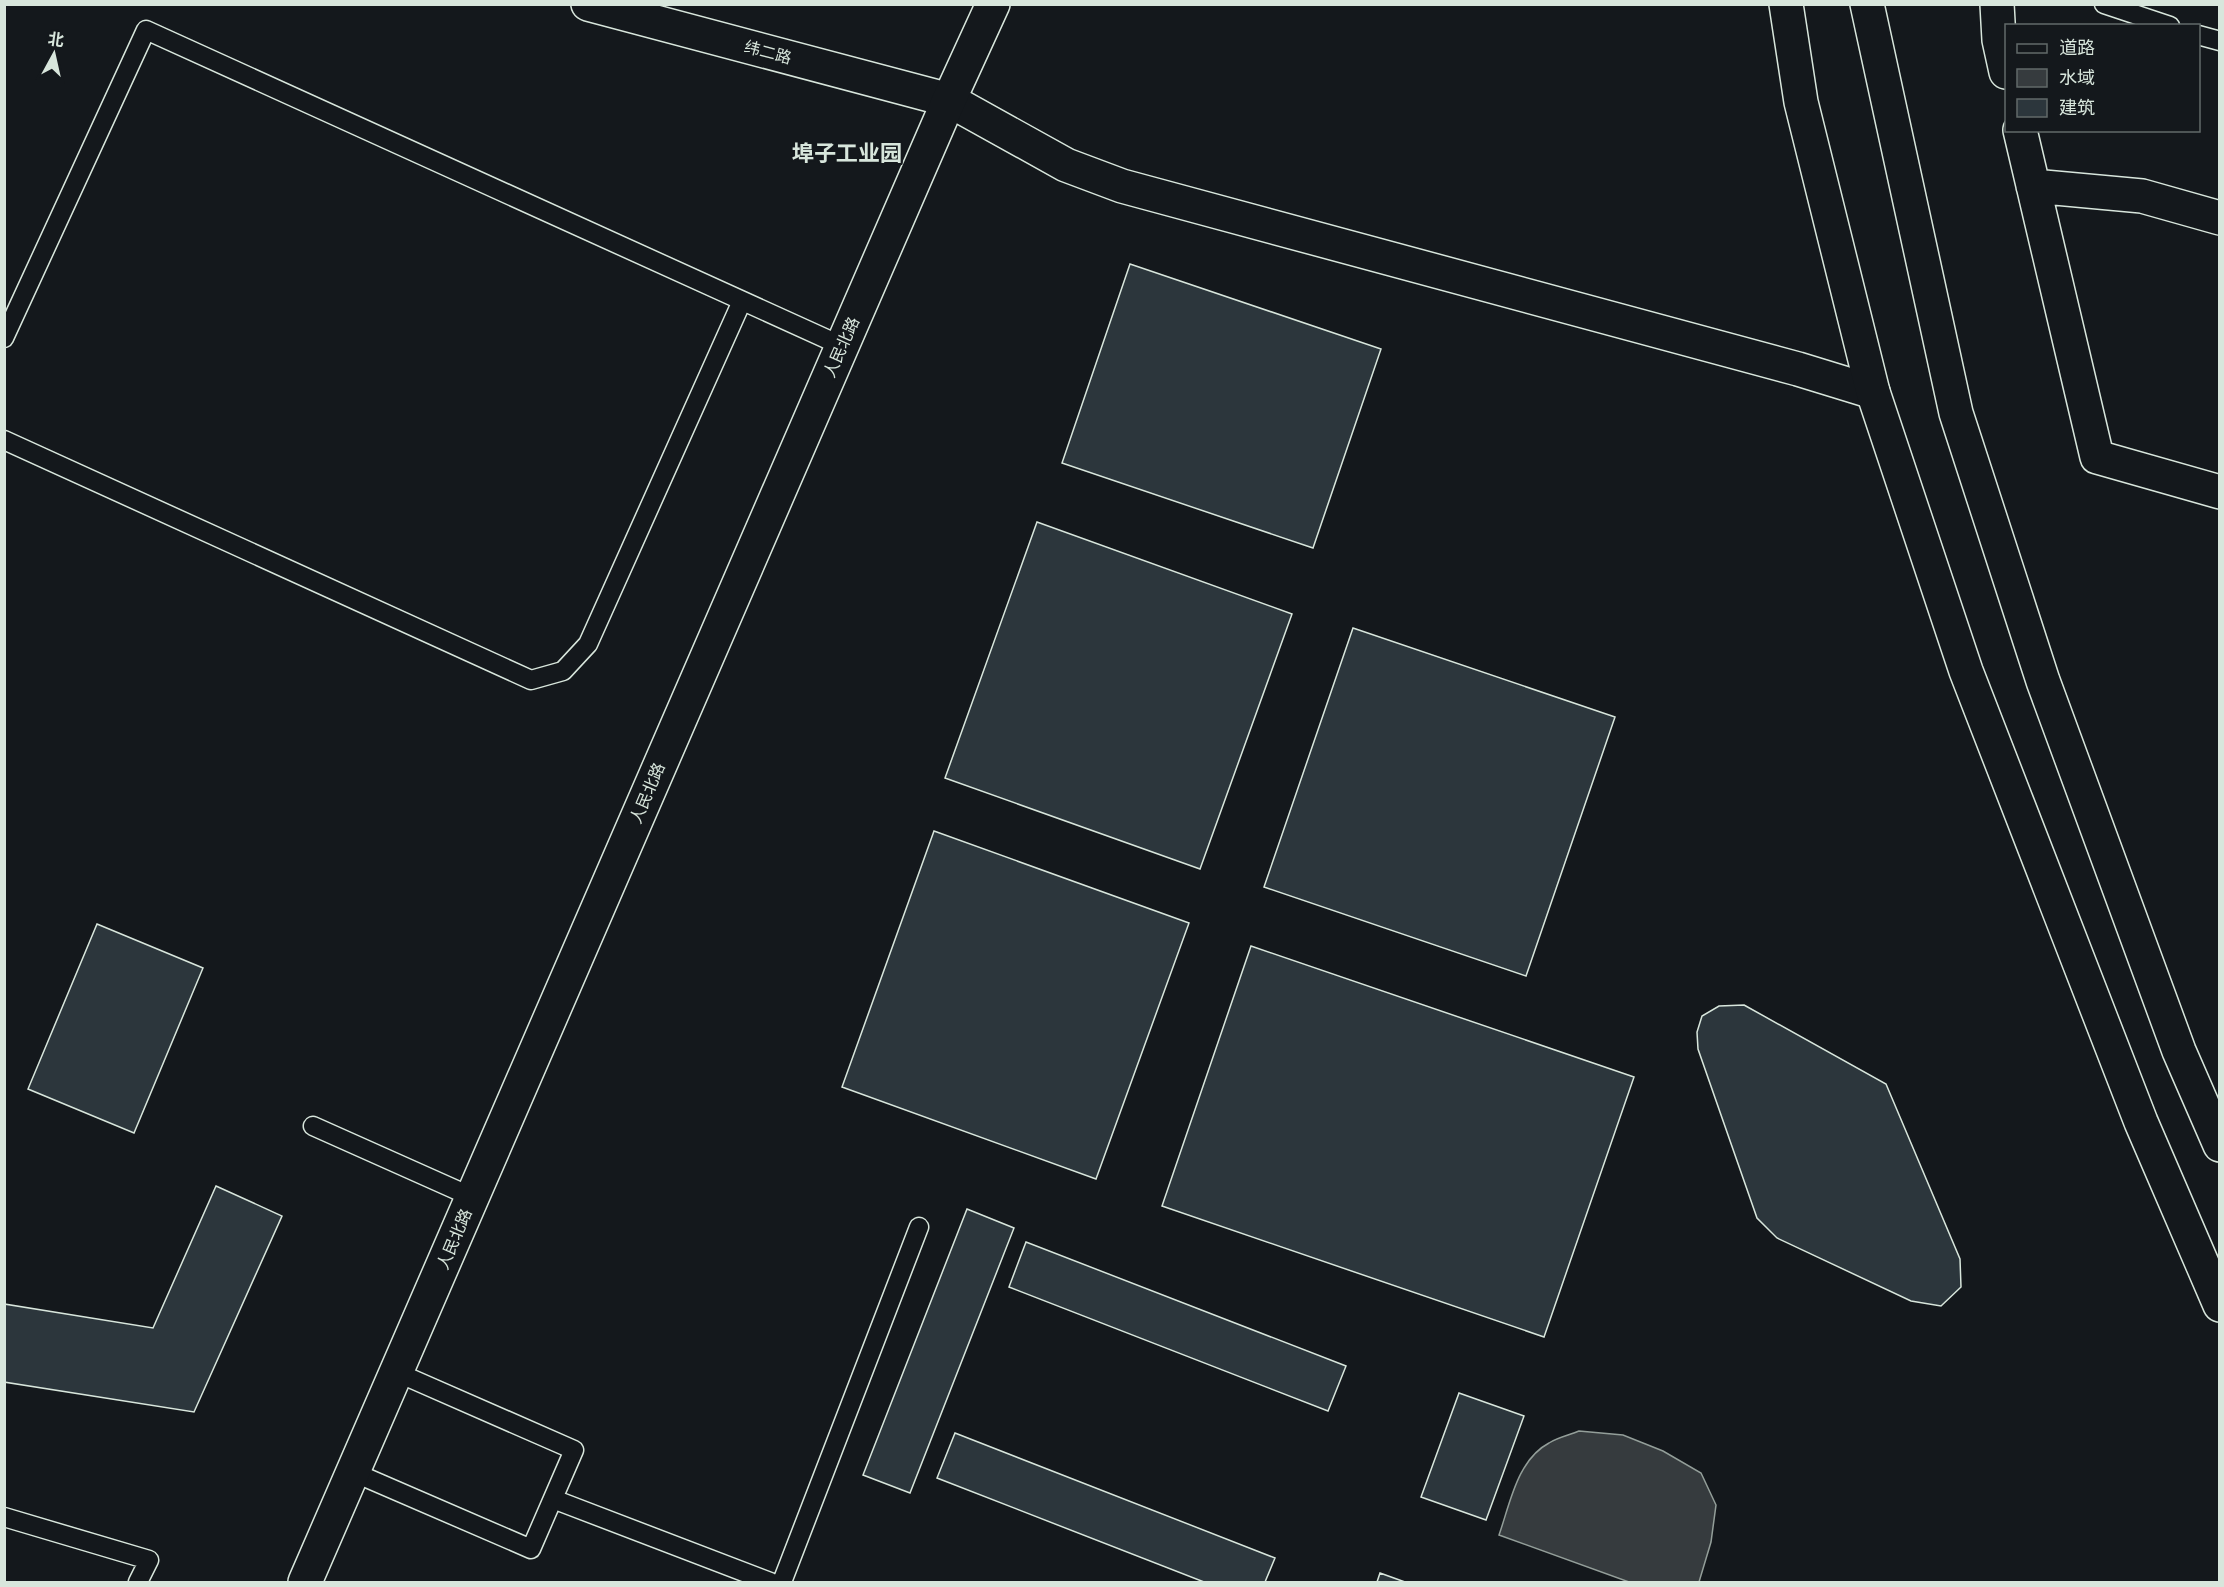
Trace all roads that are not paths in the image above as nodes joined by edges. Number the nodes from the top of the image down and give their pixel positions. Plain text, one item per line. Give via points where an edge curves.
1 (588, 4) edge
2 (993, 4) edge
3 (1786, 4) edge
4 (1867, 4) edge
5 (1997, 4) edge
6 (2104, 4) edge
7 (2164, 24) edge
8 (2200, 35) edge
9 (2220, 41) edge
10 (2005, 64) edge
11 (949, 100) junction
12 (2020, 132) edge
13 (2033, 186) junction
14 (2220, 218) edge
15 (742, 301) junction
16 (4, 338) edge
17 (842, 346) junction
18 (1873, 392) junction
19 (4, 440) edge
20 (2220, 492) edge
21 (313, 1126) dead end
22 (2220, 1145) edge
23 (472, 1197) junction
24 (919, 1227) dead end
25 (2220, 1305) edge
26 (396, 1372) junction
27 (353, 1472) junction
28 (553, 1499) junction
29 (4, 1517) edge
30 (138, 1582) edge
31 (305, 1582) edge
32 (770, 1582) edge
33 (782, 1582) edge

1 - 11 main road, 纬二路
2 - 11 main road, 人民北路
3 - 18 main road via 1801,102
4 - 22 main road via 1956,412 2043,681 2179,1051
5 - 10 main road
6 - 7 lane
8 - 9 lane
11 - 17 main road, 人民北路
11 - 18 main road, 纬二路 via 1066,165 1122,186
12 - 13 main road
13 - 14 main road via 2142,196
13 - 20 main road via 2097,458
15 - 16 lane via 146,30
15 - 17 lane
15 - 19 lane via 588,644 563,671 531,680
17 - 23 main road, 人民北路
18 - 25 main road via 1971,682 2142,1122
21 - 23 lane
23 - 26 main road, 人民北路
24 - 33 lane
26 - 27 main road, 人民北路
26 - 28 lane via 574,1450
27 - 28 lane via 531,1550
27 - 31 main road, 人民北路
28 - 32 lane
29 - 30 lane via 149,1560

